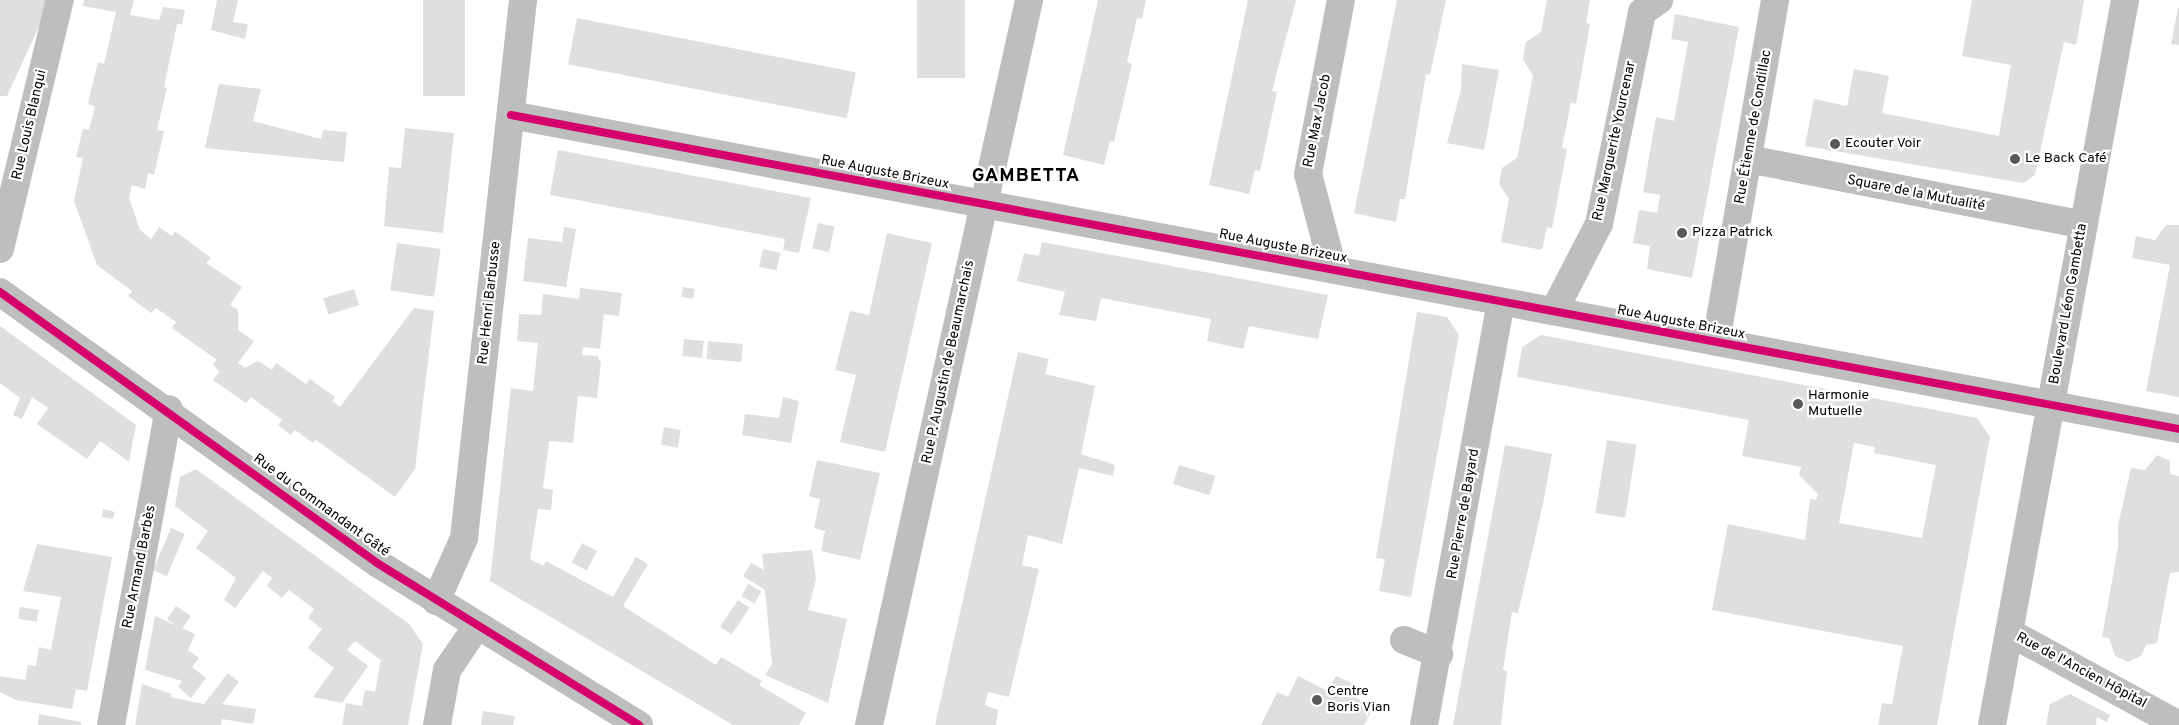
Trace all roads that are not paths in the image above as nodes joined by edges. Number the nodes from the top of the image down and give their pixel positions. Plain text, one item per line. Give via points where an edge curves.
1 (60, 0) edge
2 (523, 0) edge
3 (1029, 0) edge
4 (1341, 0) edge
5 (1659, 0) edge
6 (1775, 0) edge
7 (2125, 0) edge
8 (510, 115) junction
9 (1748, 159) junction
10 (984, 204) junction
11 (2084, 225) junction
12 (0, 249) edge
13 (1333, 270) junction
14 (0, 292) edge
15 (1501, 302) junction
16 (1554, 311) junction
17 (1716, 342) junction
18 (2051, 405) junction
19 (169, 409) junction
20 (2179, 429) edge
21 (436, 601) junction
22 (476, 626) junction
23 (2009, 632) junction
24 (1404, 640) dead end
25 (1439, 654) junction
26 (111, 725) edge
27 (437, 725) edge
28 (638, 725) edge
29 (869, 725) edge
30 (1424, 725) edge
31 (1992, 725) edge
32 (2179, 725) edge

1 - 12 street, Rue Louis Blanqui
2 - 8 street, Rue Henri Barbusse
3 - 10 street, Rue P. Augustin de Beaumarchais
4 - 13 street, Rue Max Jacob via 1308,174
5 - 16 street, Rue Marguerite Yourcenar via 1642,12 1599,224
6 - 9 street, Rue Étienne de Condillac
7 - 11 street, Boulevard Léon Gambetta
8 - 10 street, Rue Auguste Brizeux
8 - 21 street, Rue Henri Barbusse via 464,538
9 - 11 street, Square de la Mutualité
9 - 17 street, Rue Étienne de Condillac
10 - 13 street, Rue Auguste Brizeux
10 - 29 street, Rue P. Augustin de Beaumarchais
11 - 18 street, Boulevard Léon Gambetta
13 - 15 street, Rue Auguste Brizeux
14 - 19 street, Rue du Commandant Gâté
15 - 16 street, Rue Auguste Brizeux
15 - 25 street, Rue Pierre de Bayard
16 - 17 street, Rue Auguste Brizeux
17 - 18 street, Rue Auguste Brizeux
18 - 20 street, Rue Auguste Brizeux
18 - 23 street, Boulevard Léon Gambetta
19 - 21 street, Rue du Commandant Gâté via 376,563
19 - 26 street, Rue Armand Barbès
21 - 22 street, Rue du Commandant Gâté
22 - 27 street via 447,670
22 - 28 street, Rue du Commandant Gâté
23 - 31 street, Boulevard Léon Gambetta
23 - 32 street, Rue de l'Ancien Hôpital
24 - 25 street
25 - 30 street, Rue Pierre de Bayard

